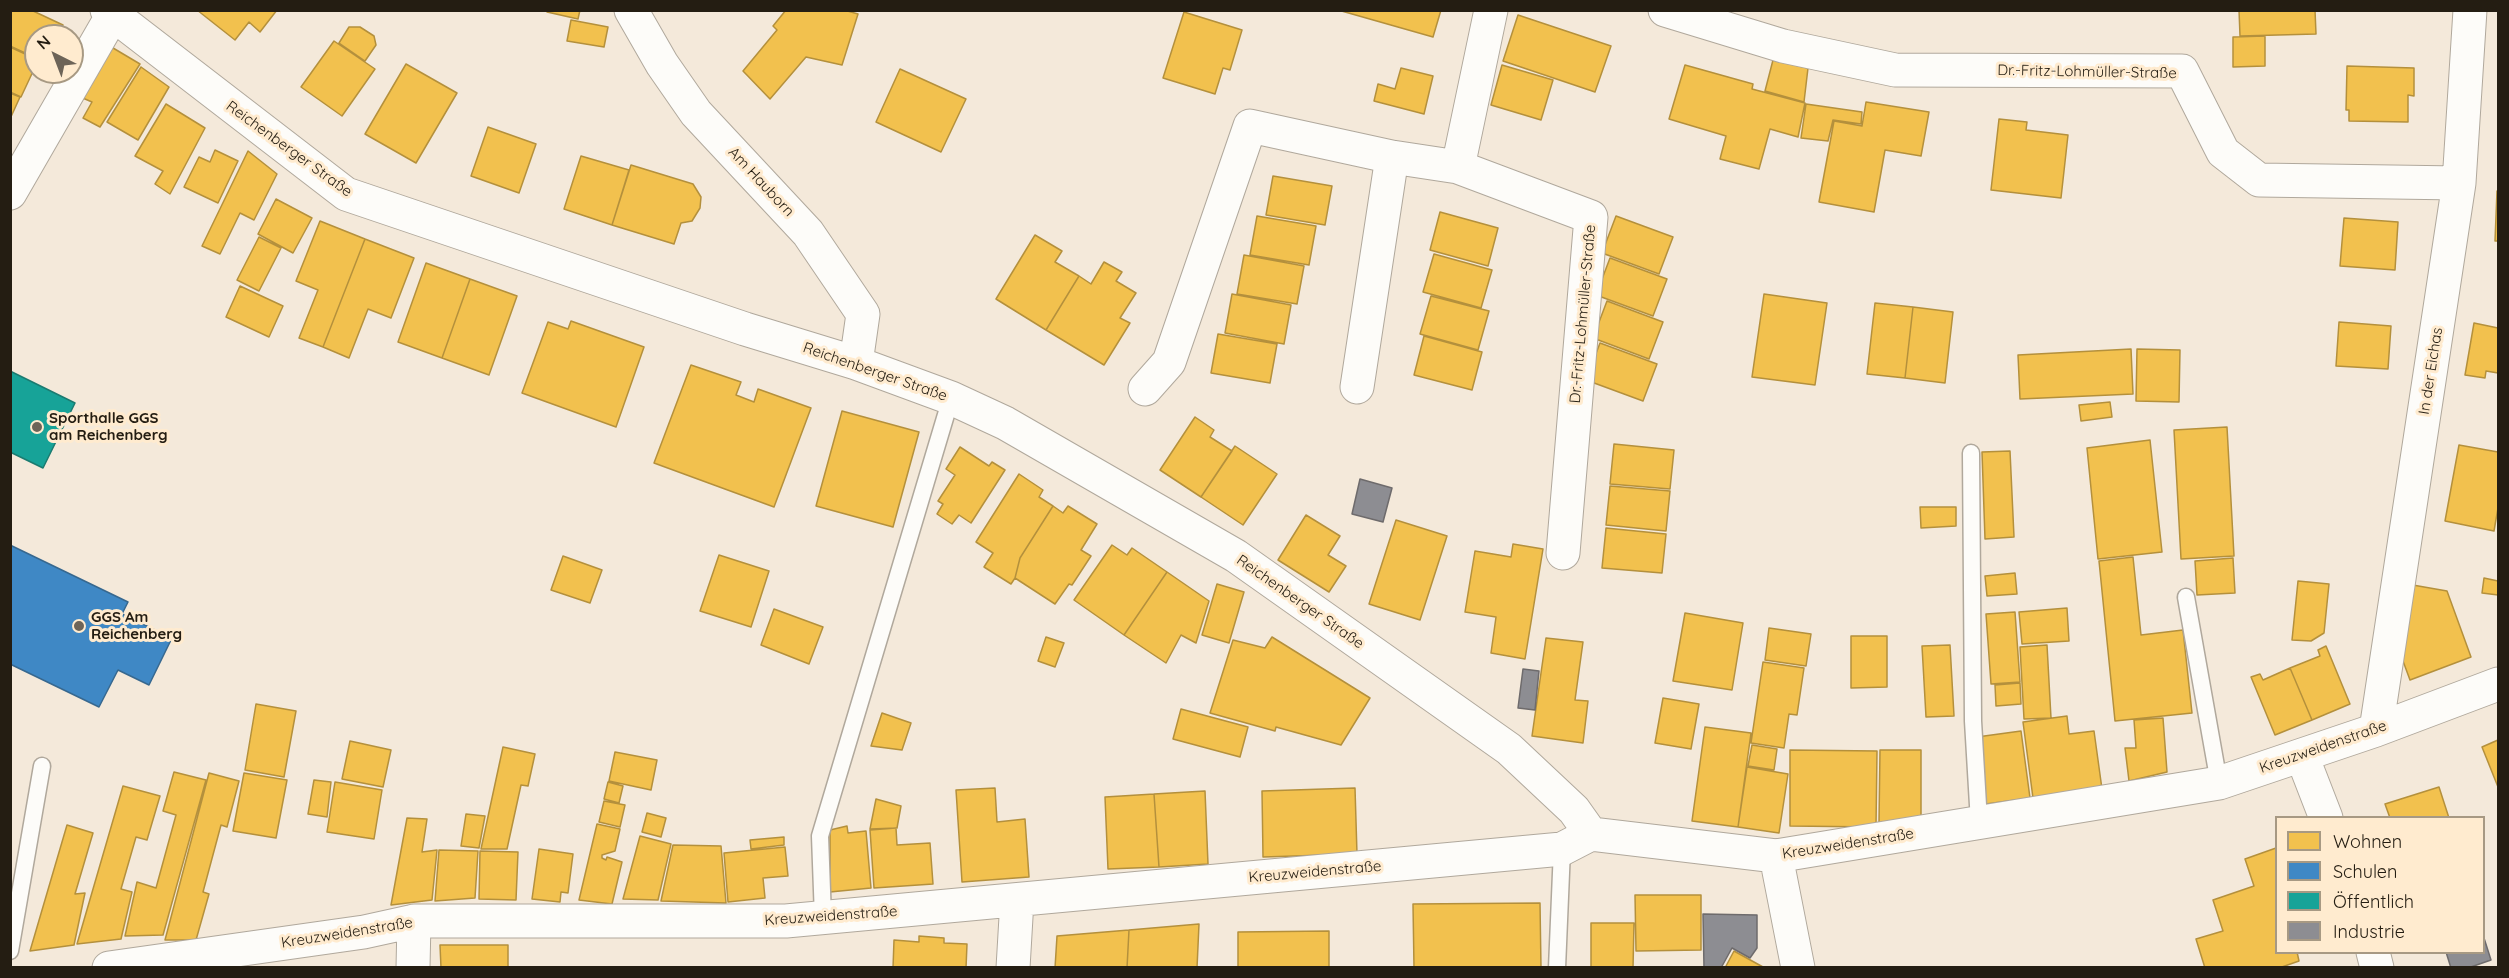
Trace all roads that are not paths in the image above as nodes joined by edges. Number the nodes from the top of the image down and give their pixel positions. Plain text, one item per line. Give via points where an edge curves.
1 (631, 10) edge
2 (1491, 10) edge
3 (1665, 10) edge
4 (2470, 10) edge
5 (112, 12) edge
6 (1392, 157) junction
7 (1458, 167) junction
8 (2460, 183) junction
9 (10, 193) edge
10 (856, 363) junction
11 (1357, 387) dead end
12 (1145, 389) dead end
13 (951, 398) junction
14 (1971, 453) dead end
15 (1563, 553) dead end
16 (2186, 597) dead end
17 (2499, 684) edge
18 (2376, 730) junction
19 (2302, 756) junction
20 (42, 766) dead end
21 (2219, 783) junction
22 (2325, 816) edge
23 (1979, 822) junction
24 (1576, 841) junction
25 (1776, 856) junction
26 (1017, 900) junction
27 (823, 918) junction
28 (414, 921) junction
29 (10, 951) edge
30 (109, 968) edge
31 (413, 968) edge
32 (1013, 968) edge
33 (1557, 968) edge
34 (1798, 968) edge

1 - 10 street, Am Hauborn via 696,113 808,233 863,314
2 - 7 street
3 - 8 street, Dr.-Fritz-Lohmüller-Straße via 1783,46 1895,70 2182,71 2223,152 2259,180
4 - 8 street, In der Eichas
5 - 9 street
5 - 10 street, Reichenberger Straße via 346,194
6 - 7 street, Dr.-Fritz-Lohmüller-Straße
6 - 11 street
6 - 12 street, Dr.-Fritz-Lohmüller-Straße via 1250,126 1169,362
7 - 15 street, Dr.-Fritz-Lohmüller-Straße via 1591,217
8 - 18 street, In der Eichas
10 - 13 street, Reichenberger Straße
13 - 24 street, Reichenberger Straße via 1005,423 1236,556 1509,748 1574,810
13 - 27 lane via 820,836
14 - 23 lane via 1973,721
16 - 21 lane
17 - 18 street, Kreuzweidenstraße
18 - 19 street, Kreuzweidenstraße
19 - 21 street, Kreuzweidenstraße
19 - 22 street
20 - 29 lane
21 - 23 street, Kreuzweidenstraße
23 - 25 street, Kreuzweidenstraße
24 - 25 street, Kreuzweidenstraße
24 - 26 street, Kreuzweidenstraße
24 - 33 lane
25 - 34 street
26 - 27 street, Kreuzweidenstraße
26 - 32 street
27 - 28 street, Kreuzweidenstraße
28 - 30 street, Kreuzweidenstraße via 364,932
28 - 31 street

